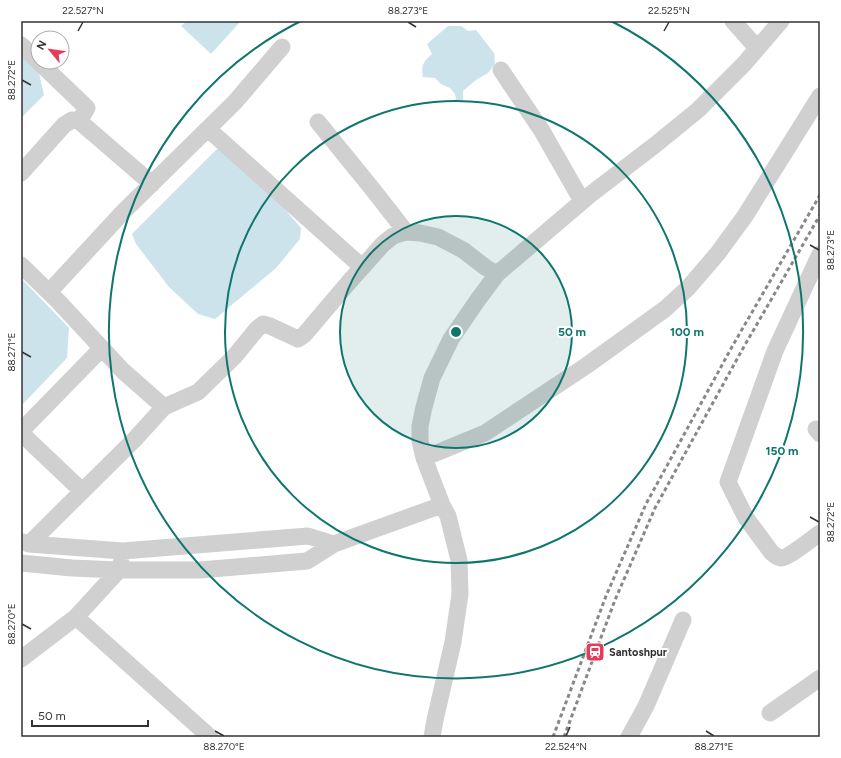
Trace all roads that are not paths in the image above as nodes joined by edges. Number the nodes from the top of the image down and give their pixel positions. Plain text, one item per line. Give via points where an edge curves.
1 (733, 21) edge
2 (782, 21) edge
3 (21, 45) edge
4 (282, 47) dead end
5 (757, 48) junction
6 (30, 54) edge
7 (47, 70) edge
8 (501, 70) dead end
9 (820, 96) edge
10 (79, 121) junction
11 (318, 122) dead end
12 (208, 129) junction
13 (21, 173) edge
14 (152, 184) junction
15 (582, 202) junction
16 (406, 232) junction
17 (820, 254) edge
18 (21, 265) edge
19 (362, 267) junction
20 (498, 274) junction
21 (49, 292) junction
22 (102, 348) junction
23 (164, 407) junction
24 (21, 432) edge
25 (424, 458) junction
26 (82, 491) junction
27 (442, 505) junction
28 (819, 537) edge
29 (25, 543) edge
30 (334, 544) junction
31 (123, 550) junction
32 (21, 563) edge
33 (119, 570) junction
34 (76, 617) junction
35 (683, 620) dead end
36 (21, 659) edge
37 (820, 678) edge
38 (770, 713) dead end
39 (210, 737) edge
40 (432, 737) edge
41 (629, 737) edge

1 - 5 street
2 - 5 street
3 - 6 street
4 - 12 street
5 - 15 street via 698,110
7 - 10 street via 87,108
8 - 15 street via 542,131
9 - 25 street via 745,216 718,253 666,309 485,432
10 - 13 street via 72,120 64,125
10 - 14 street
11 - 16 street
12 - 14 street
12 - 19 street
14 - 21 street
15 - 20 street
16 - 19 street via 393,236 382,244
16 - 20 street via 438,237 463,250
17 - 28 street via 775,351 728,482 746,518 776,556 785,557
18 - 21 street
19 - 23 street via 304,335 298,339 263,324 198,392
20 - 25 street via 451,340 432,378 420,426
21 - 22 street
22 - 23 street via 123,371
22 - 24 street
23 - 26 street
24 - 26 street
25 - 27 street
26 - 29 street
27 - 30 street
27 - 40 street via 448,516 459,560 460,594 453,642
29 - 31 street
30 - 31 street via 308,536
30 - 33 street via 307,561 200,570
31 - 33 street
32 - 33 street
33 - 34 street
34 - 36 street
34 - 39 street
35 - 41 street via 646,706
37 - 38 street

